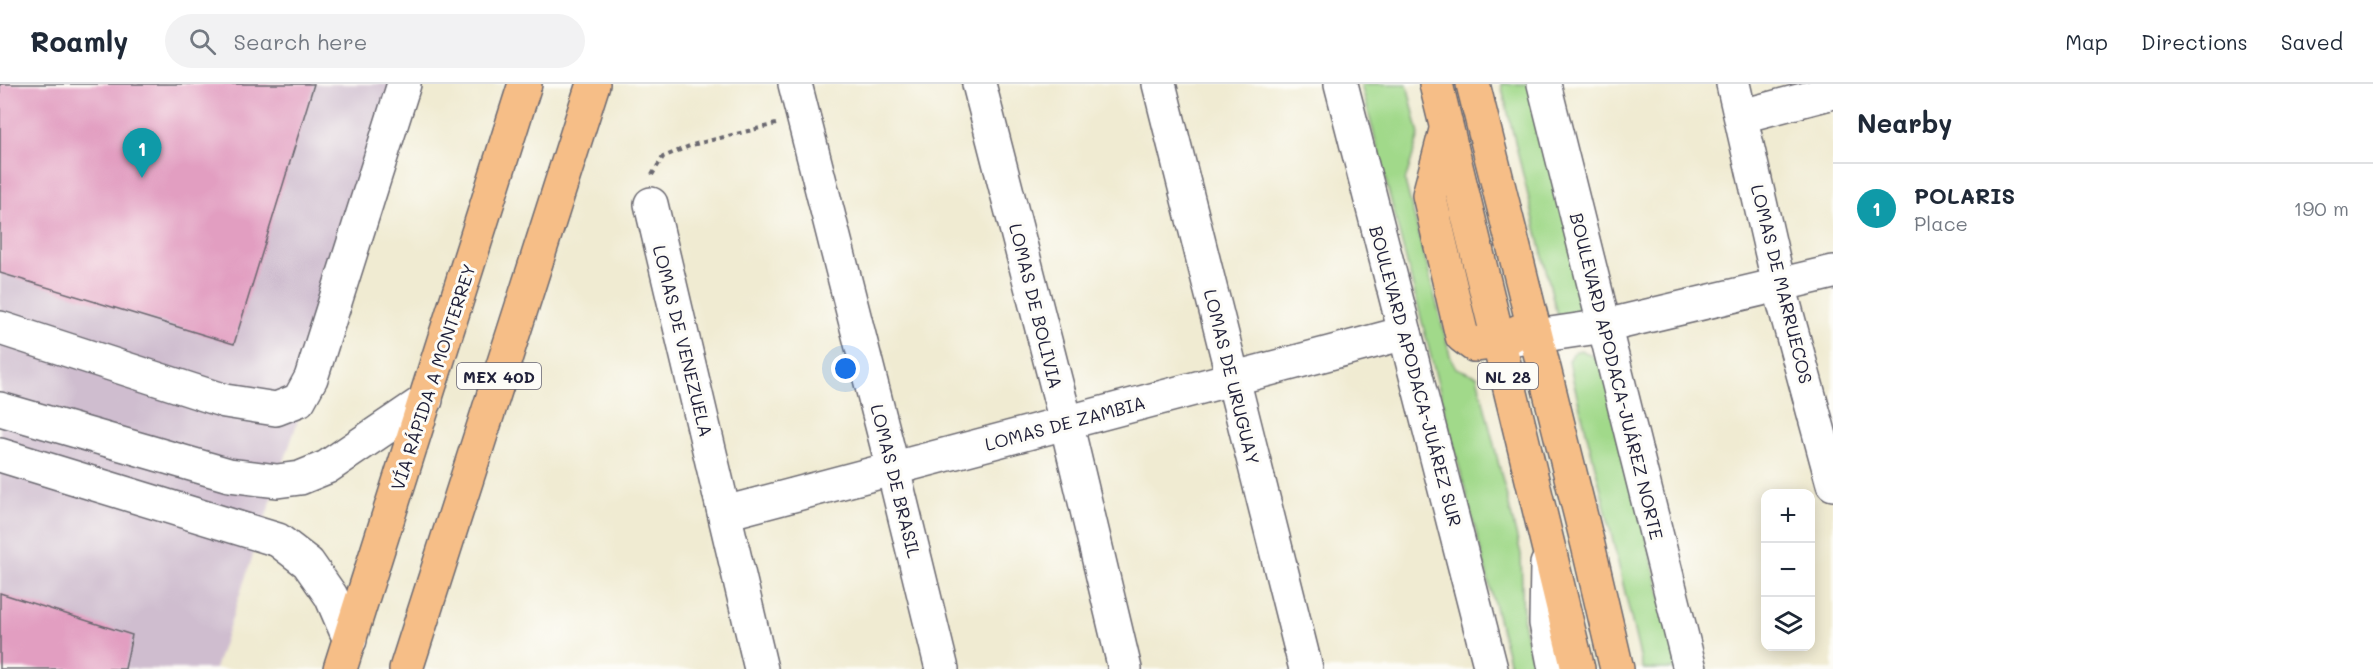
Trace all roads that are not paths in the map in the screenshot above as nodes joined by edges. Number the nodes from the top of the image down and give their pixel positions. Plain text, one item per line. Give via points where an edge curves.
1 (404, 84) edge
2 (525, 84) edge
3 (593, 84) edge
4 (795, 84) edge
5 (979, 84) edge
6 (1159, 84) edge
7 (1341, 84) edge
8 (1436, 84) edge
9 (1473, 84) edge
10 (1544, 84) edge
11 (1733, 84) edge
12 (1833, 92) edge
13 (1742, 116) junction
14 (651, 204) road end
15 (1833, 272) edge
16 (1779, 285) junction
17 (1531, 321) junction
18 (1605, 326) junction
19 (0, 328) edge
20 (1405, 333) junction
21 (1500, 342) junction
22 (1233, 379) junction
23 (426, 400) junction
24 (0, 410) edge
25 (1066, 422) junction
26 (0, 455) edge
27 (1831, 468) edge
28 (893, 469) junction
29 (725, 513) junction
30 (1547, 538) junction
31 (345, 655) edge
32 (406, 669) edge
33 (761, 669) edge
34 (942, 669) edge
35 (1125, 669) edge
36 (1306, 669) edge
37 (1491, 669) edge
38 (1554, 669) edge
39 (1578, 669) edge
40 (1617, 669) edge
41 (1690, 669) edge

1 - 19 street via 311,378 299,400 276,409 225,401
2 - 23 main road, VÍA RÁPIDA A MONTERREY / MEX 40D
3 - 32 main road, MEX 40D
4 - 28 street, LOMAS DE BRASIL
5 - 25 street, LOMAS DE BOLIVIA
6 - 22 street, LOMAS DE URUGUAY
7 - 20 street, BOULEVARD APODACA-JUÁREZ SUR
8 - 21 main road, NL 28
9 - 17 main road
10 - 18 street, BOULEVARD APODACA-JUÁREZ NORTE
11 - 13 street, LOMAS DE MARRUECOS
12 - 13 street
13 - 16 street, LOMAS DE MARRUECOS
14 - 29 street, LOMAS DE VENEZUELA
15 - 16 street
16 - 18 street
16 - 27 street, LOMAS DE MARRUECOS
17 - 18 street
17 - 21 main road via 1524,321 1518,332
17 - 40 main road
18 - 41 street, BOULEVARD APODACA-JUÁREZ NORTE
20 - 22 street, LOMAS DE ZAMBIA
20 - 37 street, BOULEVARD APODACA-JUÁREZ SUR
21 - 30 main road, NL 28
22 - 25 street, LOMAS DE ZAMBIA
22 - 36 street, LOMAS DE URUGUAY
23 - 24 street via 327,467 300,478 278,481 229,475
23 - 31 main road, VÍA RÁPIDA A MONTERREY / MEX 40D
25 - 28 street, LOMAS DE ZAMBIA
25 - 35 street, LOMAS DE BOLIVIA
26 - 31 street via 278,540 308,563 331,596
28 - 29 street, LOMAS DE ZAMBIA
28 - 34 street, LOMAS DE BRASIL
29 - 33 street, LOMAS DE VENEZUELA
30 - 38 street via 1546,623
30 - 39 main road, NL 28

